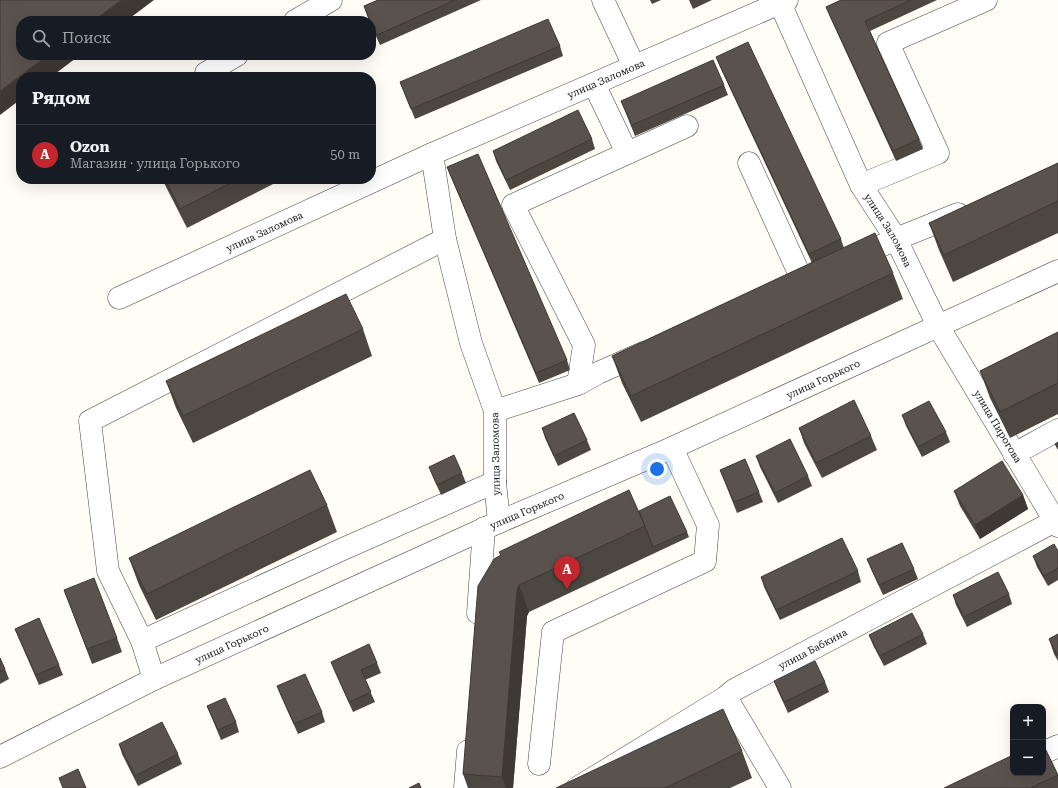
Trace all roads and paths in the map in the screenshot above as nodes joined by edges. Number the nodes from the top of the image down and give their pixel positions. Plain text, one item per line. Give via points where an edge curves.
1 (331, 0) edge
2 (603, 0) edge
3 (986, 0) edge
4 (783, 2) edge
5 (304, 16) edge
6 (228, 60) edge
7 (634, 66) junction
8 (208, 72) edge
9 (594, 84) junction
10 (687, 126) dead end
11 (627, 153) junction
12 (432, 154) junction
13 (750, 163) dead end
14 (376, 180) edge
15 (367, 184) edge
16 (860, 185) junction
17 (977, 206) edge
18 (445, 239) junction
19 (896, 239) junction
20 (1058, 271) edge
21 (818, 275) junction
22 (782, 291) edge
23 (119, 298) dead end
24 (938, 326) junction
25 (662, 344) edge
26 (578, 384) junction
27 (495, 410) junction
28 (1058, 430) edge
29 (672, 448) junction
30 (1014, 454) junction
31 (495, 482) junction
32 (1056, 524) edge
33 (492, 525) junction
34 (477, 631) edge
35 (142, 641) junction
36 (154, 679) junction
37 (726, 697) junction
38 (469, 733) edge
39 (1058, 746) edge
40 (1046, 752) edge
41 (0, 757) edge
42 (539, 764) dead end
43 (465, 788) edge
44 (577, 788) edge
45 (780, 788) edge

1 - 5 street
2 - 7 street
3 - 16 street via 888,44 938,153
4 - 7 street, улица Заломова
4 - 16 street, улица Заломова
6 - 8 street
7 - 9 street, улица Заломова
9 - 11 street
9 - 12 street, улица Заломова
10 - 11 street
11 - 26 street via 513,205 584,344
12 - 14 street, улица Заломова
12 - 18 street, улица Заломова
13 - 21 street
15 - 23 street, улица Заломова
16 - 19 street, улица Заломова
17 - 19 street
18 - 27 street, улица Заломова via 471,343
18 - 35 street via 90,422 108,572
19 - 21 street
19 - 24 street, улица Заломова
20 - 24 street, улица Горького
21 - 22 street
24 - 29 street, улица Горького
24 - 30 street, улица Пирогова
25 - 26 street
26 - 27 street
27 - 31 street, улица Заломова
28 - 30 street
29 - 33 street, улица Горького
29 - 42 street via 708,525 705,560 553,632
30 - 32 street, улица Пирогова
31 - 33 street, улица Заломова
31 - 35 street
32 - 37 street, улица Бабкина via 734,690
33 - 34 street, улица Заломова
33 - 36 street, улица Горького
35 - 36 street
36 - 41 street, улица Горького
37 - 44 street, улица Бабкина
37 - 45 street
38 - 43 street
39 - 40 street

